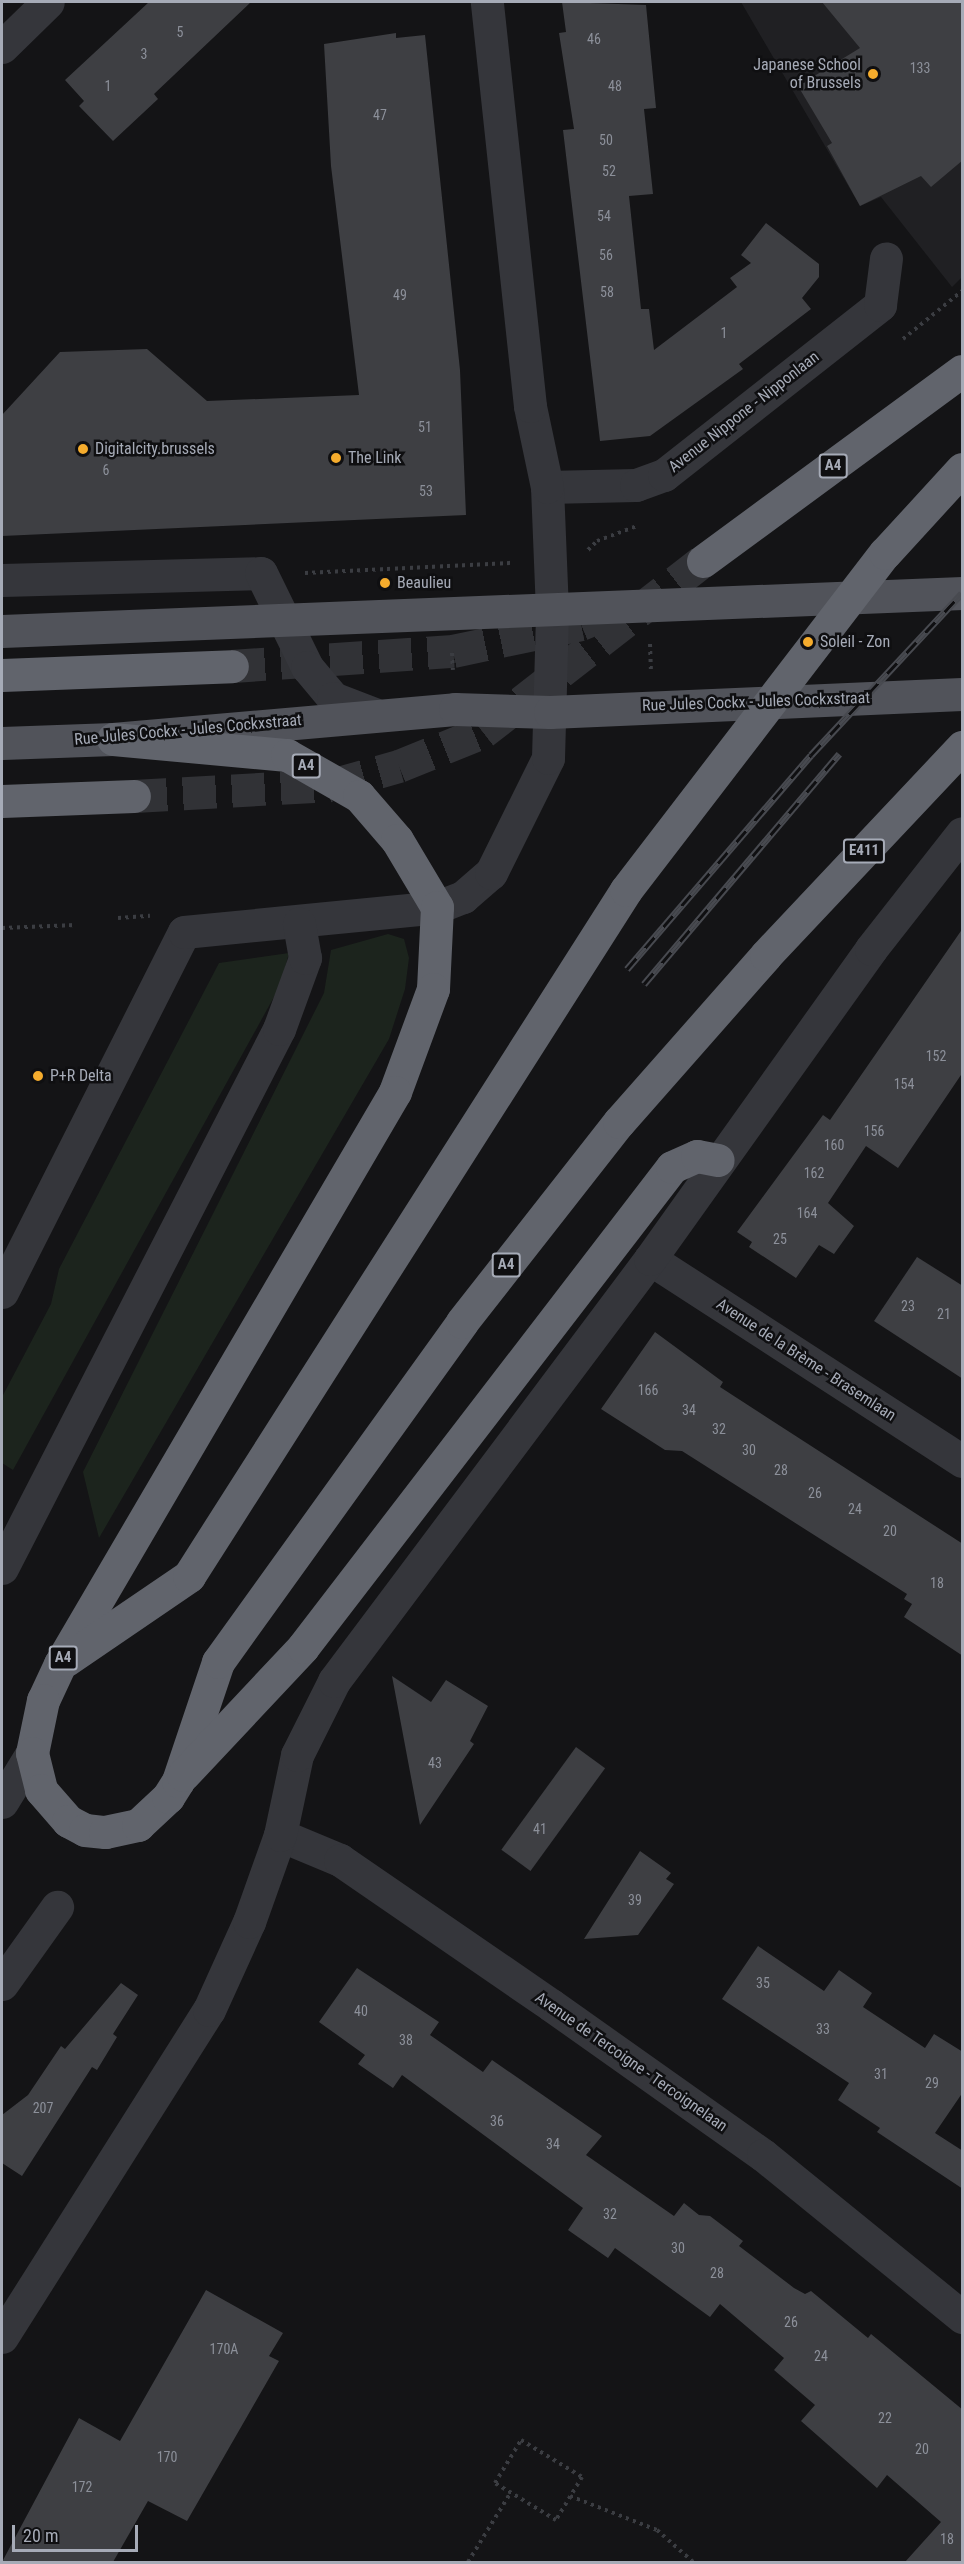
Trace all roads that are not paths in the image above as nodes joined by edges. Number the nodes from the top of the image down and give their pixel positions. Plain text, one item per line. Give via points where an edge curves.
1 (48, 2) edge
2 (487, 2) edge
3 (2, 47) edge
4 (886, 258) dead end
5 (963, 371) edge
6 (963, 469) edge
7 (547, 487) junction
8 (703, 561) tunnel mouth
9 (2, 580) edge
10 (963, 593) edge
11 (552, 611) junction
12 (283, 617) junction
13 (2, 631) edge
14 (232, 666) tunnel mouth
15 (2, 675) edge
16 (963, 694) edge
17 (550, 712) junction
18 (374, 714) junction
19 (113, 739) junction
20 (2, 743) edge
21 (963, 747) edge
22 (134, 796) tunnel mouth
23 (2, 801) edge
24 (963, 833) edge
25 (436, 907) junction
26 (299, 924) junction
27 (766, 955) joint
28 (718, 1160) junction
29 (650, 1259) junction
30 (2, 1292) edge
31 (963, 1461) edge
32 (2, 1568) edge
33 (60, 1664) junction
34 (33, 1753) junction
35 (178, 1781) junction
36 (2, 1802) edge
37 (280, 1835) junction
38 (57, 1907) dead end
39 (2, 1984) edge
40 (963, 2317) edge
41 (2, 2337) edge

1 - 3 street
2 - 7 street via 530,406
4 - 7 street, Avenue Nippone - Nipponlaan via 880,305 664,475 636,485
5 - 8 highway, A4
6 - 33 highway via 885,554 626,890 189,1576
7 - 11 street
9 - 12 street, Rue Jules Cockx - Jules Cockxstraat via 261,573
10 - 11 main road via 641,604
11 - 12 main road
11 - 17 street
12 - 13 main road
12 - 18 street, Rue Jules Cockx - Jules Cockxstraat via 307,667 333,698
14 - 15 highway
16 - 17 main road, Rue Jules Cockx - Jules Cockxstraat via 647,693
17 - 18 main road, Rue Jules Cockx - Jules Cockxstraat via 455,709
17 - 25 street via 548,758 491,873 463,897
18 - 19 main road, Rue Jules Cockx - Jules Cockxstraat
19 - 20 main road, Rue Jules Cockx - Jules Cockxstraat
19 - 25 highway, A4 via 287,755 359,796 387,826
21 - 27 highway, E411
22 - 23 highway
24 - 28 street via 871,949
25 - 26 street
25 - 33 highway, A4 via 433,989 395,1092
26 - 30 street via 184,932
26 - 32 street via 305,958 279,1029
27 - 35 highway, A4 via 619,1122 462,1322 318,1520 218,1662
28 - 29 street
28 - 35 highway via 697,1156 672,1167 303,1647
29 - 31 street, Avenue de la Brème - Brasemlaan
29 - 37 street via 334,1681 297,1755
33 - 34 highway, A4 via 38,1718
34 - 35 highway, A4 via 41,1790 53,1808 85,1830 105,1832 138,1825 156,1812
34 - 36 street
37 - 40 street, Avenue de Tercoigne - Tercoignelaan via 340,1860 551,2005 763,2155
37 - 41 street via 249,1922 209,2010
38 - 39 street

